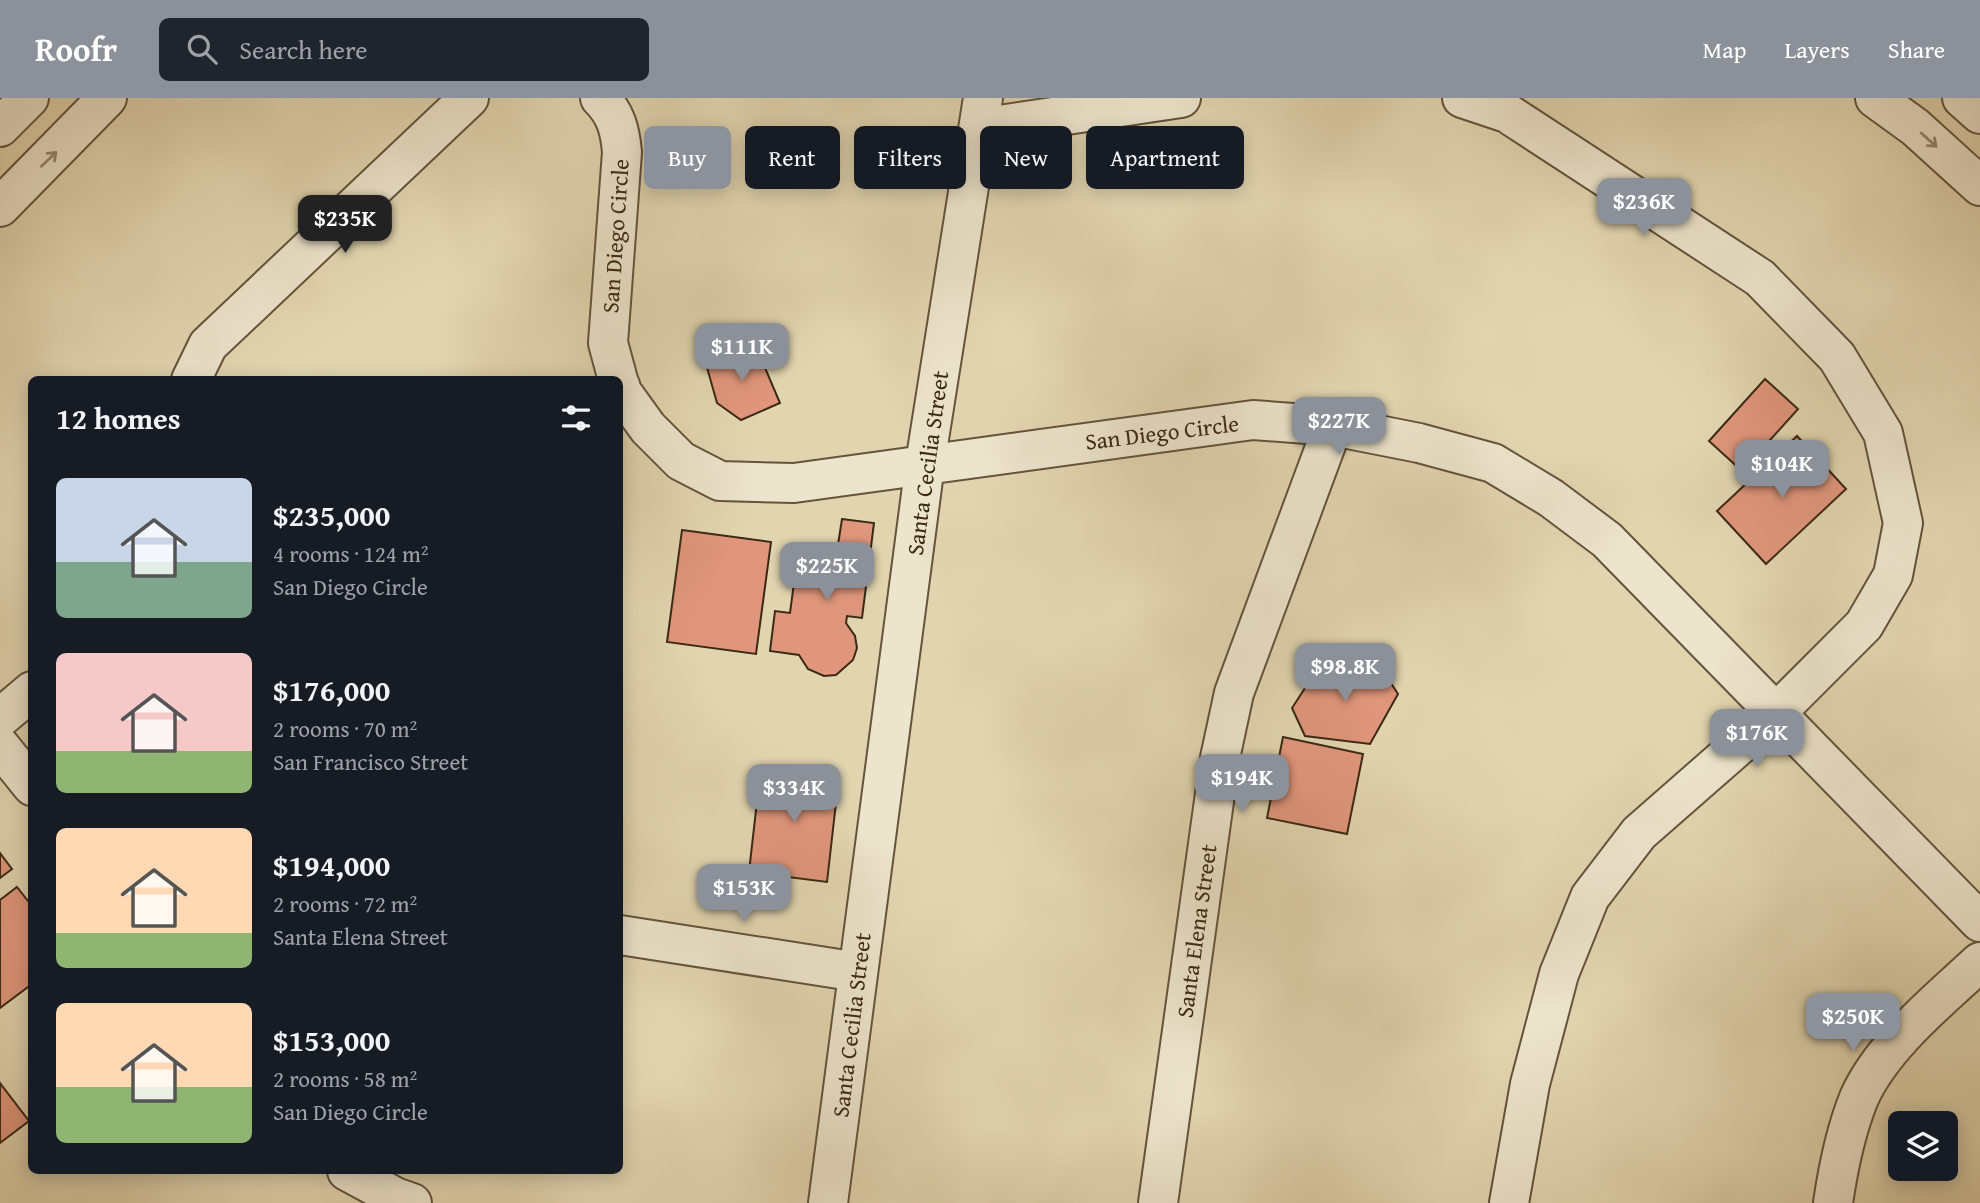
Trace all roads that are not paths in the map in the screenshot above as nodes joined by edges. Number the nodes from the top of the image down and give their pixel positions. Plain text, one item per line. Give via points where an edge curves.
1 (29, 98) edge
2 (107, 98) edge
3 (469, 98) edge
4 (600, 98) edge
5 (1181, 98) edge
6 (1462, 98) edge
7 (1875, 98) edge
8 (1962, 98) edge
9 (981, 113) edge
10 (1980, 114) edge
11 (0, 127) edge
12 (1980, 186) edge
13 (0, 207) edge
14 (193, 376) edge
15 (617, 376) edge
16 (623, 395) edge
17 (1333, 426) junction
18 (925, 464) junction
19 (28, 694) edge
20 (1776, 713) junction
21 (0, 718) edge
22 (0, 746) edge
23 (28, 781) edge
24 (1980, 922) edge
25 (623, 935) edge
26 (1980, 962) edge
27 (858, 972) junction
28 (353, 1174) edge
29 (412, 1203) edge
30 (828, 1203) edge
31 (1158, 1203) edge
32 (1509, 1203) edge
33 (1833, 1203) edge

1 - 11 street
13 -> 2 street
3 - 14 street via 208,345
4 - 15 street, San Diego Circle via 620,128 622,152 608,343
5 - 9 street
6 - 20 street via 1507,113 1760,278 1837,358 1883,433 1903,523 1893,575 1864,625
7 -> 12 street
8 - 10 street
9 - 18 street, Santa Cecilia Street
16 - 18 street, San Diego Circle via 681,461 720,481 794,483
17 - 18 street, San Diego Circle via 1253,420
17 - 20 street, San Diego Circle via 1493,463 1551,498 1607,540
17 - 31 street, Santa Elena Street via 1234,693 1220,758
18 - 27 street, Santa Cecilia Street
19 - 21 street
20 - 24 street, San Diego Circle
20 - 32 street via 1639,833 1590,897 1556,986 1530,1084
22 - 23 street
25 - 27 street
26 - 33 street via 1886,1055 1860,1097
27 - 30 street, Santa Cecilia Street
28 - 29 street

